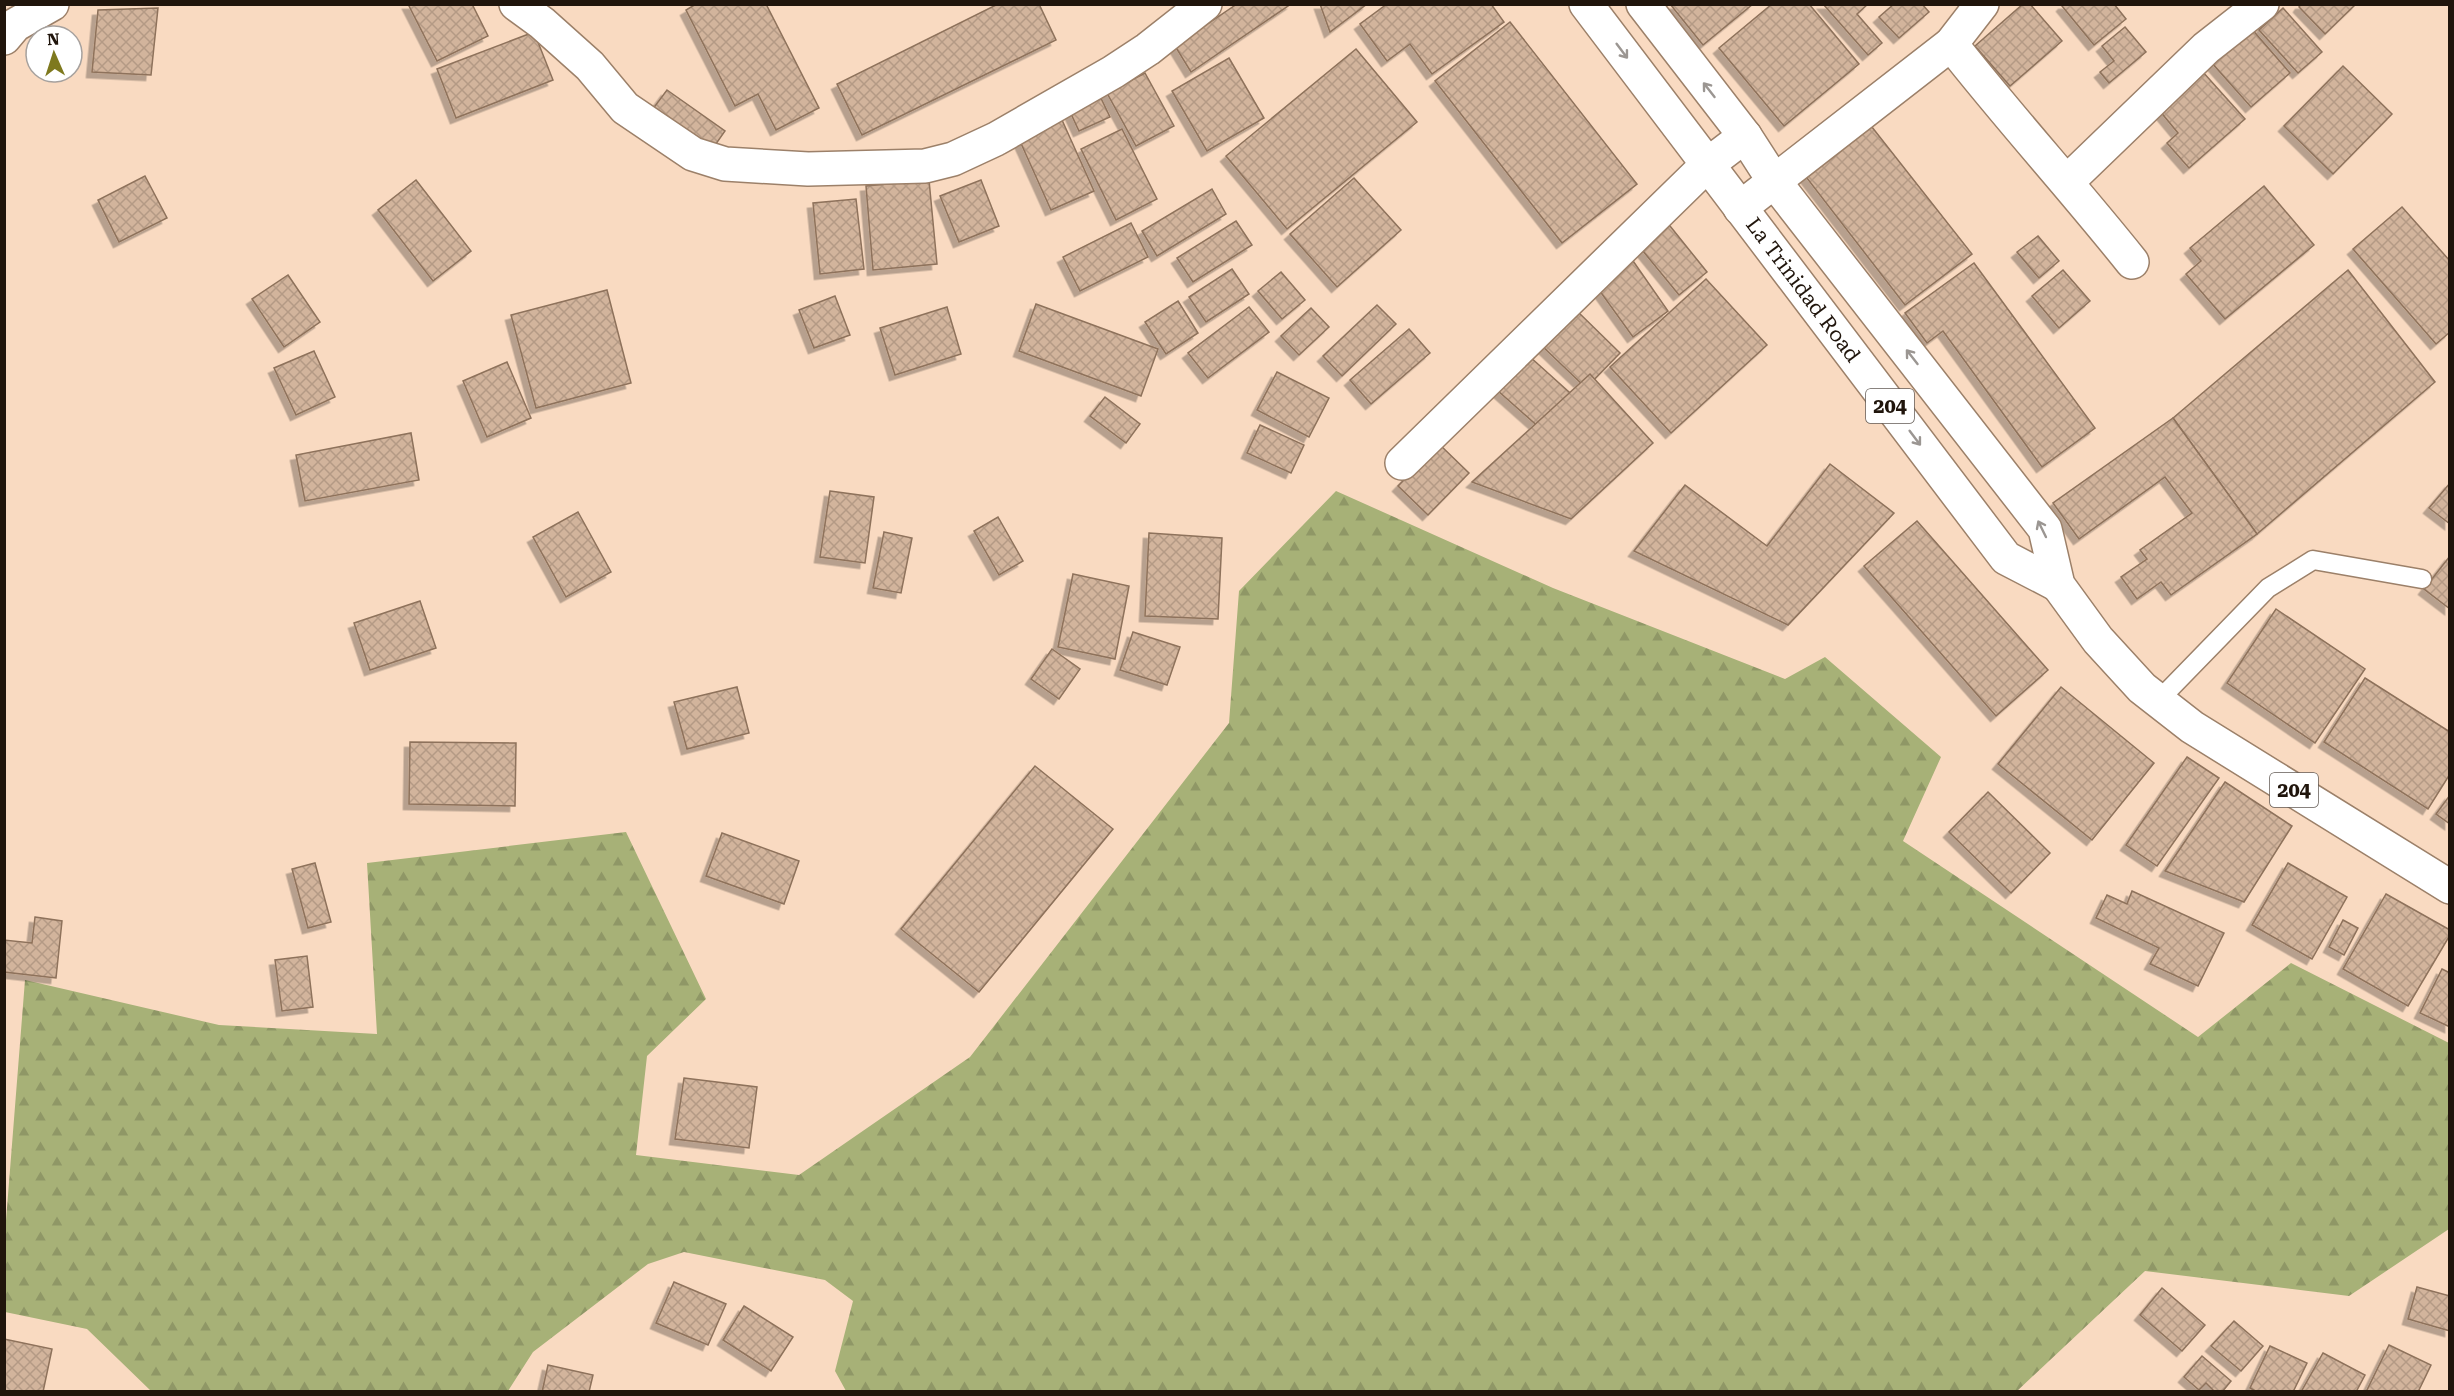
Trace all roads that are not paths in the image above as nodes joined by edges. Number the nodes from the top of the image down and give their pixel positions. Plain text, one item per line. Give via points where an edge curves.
1 (52, 4) edge
2 (516, 4) edge
3 (1205, 4) edge
4 (1586, 4) edge
5 (1643, 4) edge
6 (1982, 4) edge
7 (2262, 4) edge
8 (4, 38) edge
9 (1951, 44) junction
10 (1744, 136) junction
11 (1707, 165) junction
12 (1774, 181) junction
13 (2068, 181) junction
14 (1740, 208) junction
15 (2132, 262) dead end
16 (1402, 463) dead end
17 (2422, 579) dead end
18 (2058, 585) junction
19 (2158, 701) junction
20 (2450, 887) edge

1 - 8 main road via 15,25
2 - 3 main road via 590,66 625,108 693,154 725,164 808,169 924,166 953,159 1113,72
4 -> 11 main road, La Trinidad Road / 204
10 -> 5 main road, La Trinidad Road / 204
6 - 9 main road
7 - 13 main road via 2206,48
9 - 12 main road
9 - 13 main road
10 - 11 main road
10 - 12 main road, La Trinidad Road / 204
11 - 14 main road, La Trinidad Road / 204
11 - 16 main road
12 - 14 main road
18 -> 12 main road, La Trinidad Road / 204 via 2045,529
13 - 15 main road
14 -> 18 main road, La Trinidad Road / 204 via 2006,558
17 - 19 lane via 2313,560 2268,588
18 - 19 main road, La Trinidad Road / 204 via 2098,640
19 - 20 main road, La Trinidad Road / 204 via 2192,727

